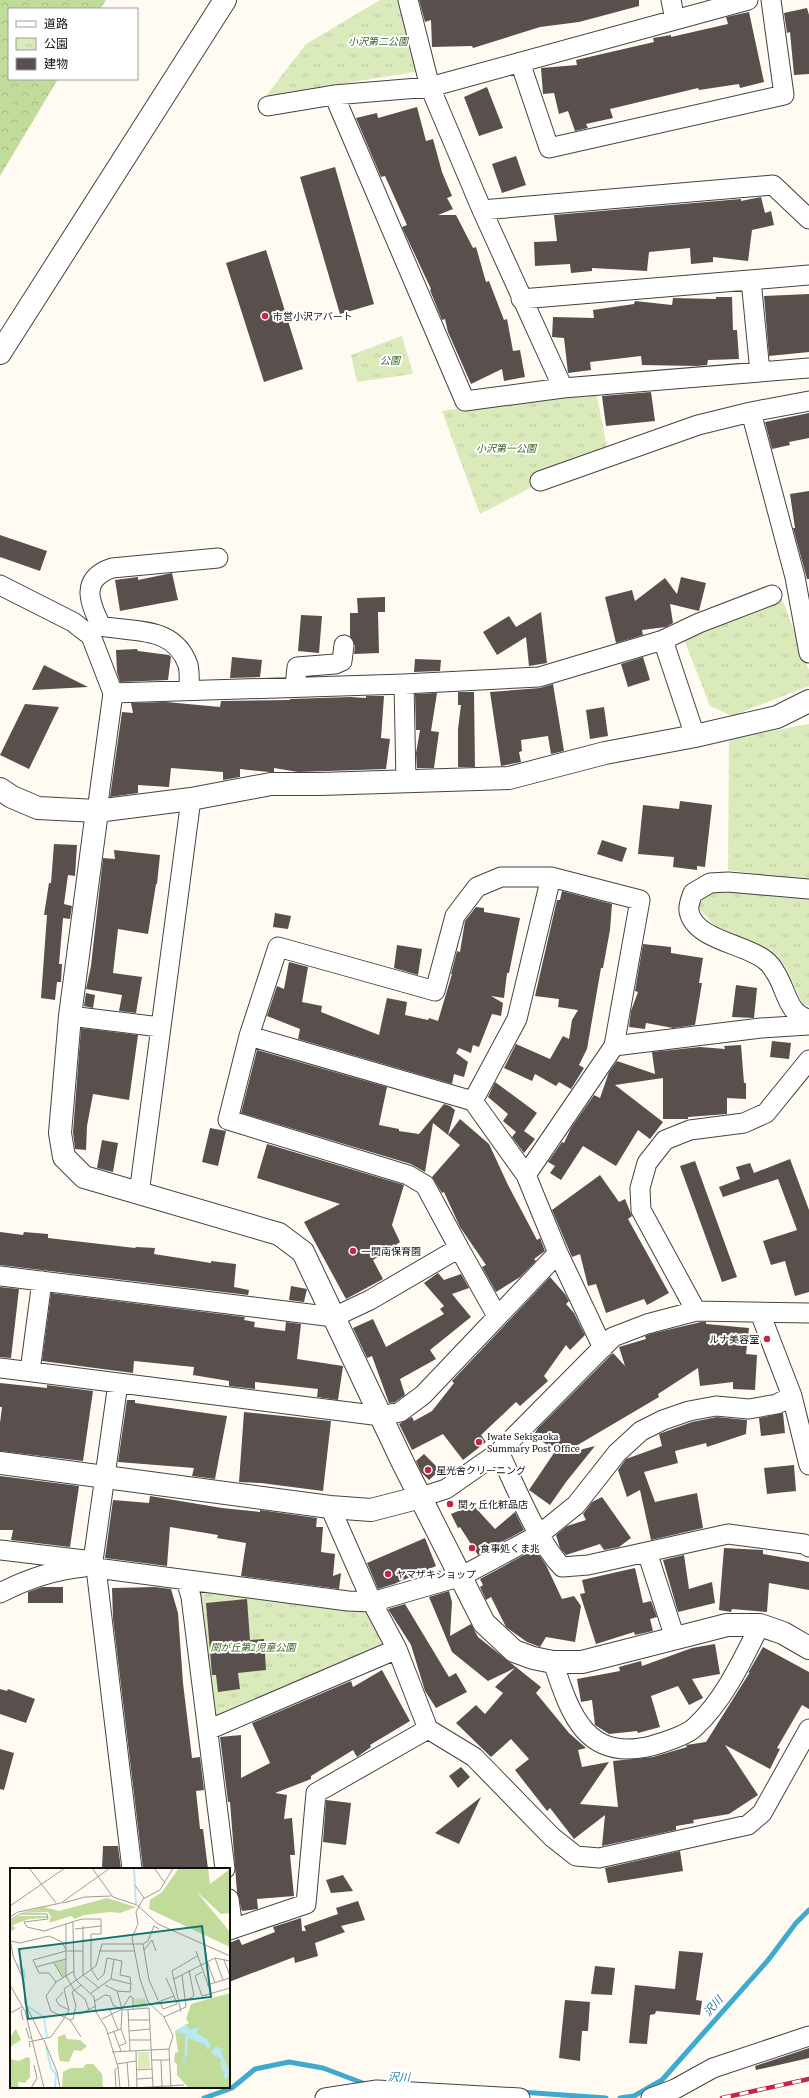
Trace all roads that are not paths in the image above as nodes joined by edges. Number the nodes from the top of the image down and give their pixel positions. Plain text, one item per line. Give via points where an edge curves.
1 (226, 0) edge
2 (408, 0) edge
3 (671, 0) edge
4 (748, 0) edge
5 (771, 0) edge
6 (675, 20) junction
7 (520, 62) junction
8 (430, 87) junction
9 (334, 95) junction
10 (268, 106) dead end
11 (482, 210) junction
12 (809, 219) edge
13 (809, 276) edge
14 (751, 280) junction
15 (521, 298) junction
16 (0, 353) edge
17 (809, 368) edge
18 (760, 372) junction
19 (563, 388) junction
20 (809, 401) edge
21 (751, 412) junction
22 (540, 481) dead end
23 (218, 558) dead end
24 (802, 576) edge
25 (0, 586) edge
26 (772, 595) dead end
27 (663, 640) junction
28 (344, 645) dead end
29 (809, 653) edge
30 (404, 684) junction
31 (295, 687) junction
32 (189, 690) junction
33 (113, 693) junction
34 (809, 701) edge
35 (695, 736) junction
36 (406, 781) junction
37 (0, 790) edge
38 (191, 799) junction
39 (97, 811) junction
40 (551, 877) junction
41 (809, 889) edge
42 (70, 1016) junction
43 (809, 1019) edge
44 (809, 1025) edge
45 (160, 1027) junction
46 (249, 1036) junction
47 (614, 1046) junction
48 (809, 1060) edge
49 (473, 1101) junction
50 (526, 1175) junction
51 (139, 1194) junction
52 (459, 1248) junction
53 (558, 1253) junction
54 (0, 1276) edge
55 (42, 1281) junction
56 (696, 1311) junction
57 (760, 1313) junction
58 (809, 1313) edge
59 (497, 1316) junction
60 (334, 1317) junction
61 (603, 1348) junction
62 (0, 1368) edge
63 (30, 1371) junction
64 (118, 1382) junction
65 (792, 1396) junction
66 (380, 1416) junction
67 (499, 1452) junction
68 (0, 1463) edge
69 (809, 1465) edge
70 (105, 1477) junction
71 (421, 1497) junction
72 (330, 1507) junction
73 (540, 1534) junction
74 (807, 1540) edge
75 (0, 1550) edge
76 (647, 1552) junction
77 (95, 1565) junction
78 (462, 1576) junction
79 (186, 1580) junction
80 (0, 1593) edge
81 (372, 1602) junction
82 (760, 1625) junction
83 (675, 1638) junction
84 (809, 1648) edge
85 (397, 1649) junction
86 (553, 1662) junction
87 (428, 1729) junction
88 (809, 1729) edge
89 (208, 1730) junction
90 (132, 1868) edge
91 (225, 1868) edge
92 (230, 1914) edge
93 (231, 1929) edge
94 (809, 2036) edge
95 (325, 2098) edge
96 (520, 2098) edge
97 (652, 2098) edge

1 - 16 street
2 - 8 street
3 - 6 street
4 - 6 street
5 - 7 street via 784,95 549,148
6 - 7 street
7 - 8 street
8 - 9 street
8 - 11 street
9 - 10 street
9 - 19 street via 465,401
11 - 12 street via 773,185
11 - 15 street
13 - 14 street
14 - 15 street
14 - 18 street
15 - 19 street
17 - 18 street
18 - 19 street
20 - 21 street
21 - 22 street via 698,425
21 - 24 street
23 - 32 street via 112,568 100,572 91,584 91,606 101,626 151,632 175,643 188,666
24 - 29 street
25 - 33 street via 73,622 91,636
26 - 27 street
27 - 30 street via 539,677
27 - 35 street
28 - 31 street via 342,661 335,664 297,667
30 - 31 street
30 - 36 street
31 - 32 street
32 - 33 street
33 - 39 street
34 - 35 street via 777,717
35 - 36 street via 605,752 509,778
36 - 38 street via 271,784
37 - 39 street via 38,808
38 - 39 street
38 - 45 street
39 - 42 street
40 - 46 street via 501,877 477,887 455,916 435,991 278,947
40 - 47 street via 640,900
40 - 49 street via 517,1019
41 - 43 street via 728,882 710,883 693,893 688,910 693,923 765,960 776,973 794,1009 803,1018
42 - 45 street
42 - 51 street via 60,1133 64,1157 84,1177
44 - 47 street via 761,1028
45 - 51 street
46 - 49 street
46 - 52 street via 228,1120 408,1175 425,1185
47 - 50 street
48 - 56 street via 766,1113 744,1123 690,1130 664,1140 647,1163 640,1188 641,1210
49 - 50 street
50 - 53 street
51 - 60 street via 279,1234 303,1252
52 - 59 street
52 - 60 street via 370,1300
53 - 59 street
53 - 61 street
54 - 55 street
55 - 60 street
55 - 63 street
56 - 57 street
56 - 61 street via 647,1324 614,1337
57 - 58 street
57 - 65 street
59 - 66 street via 423,1395 400,1412
60 - 66 street
61 - 67 street
62 - 63 street
63 - 64 street
64 - 66 street
64 - 70 street
65 - 69 street
65 - 73 street via 777,1404 749,1409 716,1406 689,1411 662,1420 641,1431 617,1453 576,1505
66 - 71 street
67 - 71 street via 446,1489
67 - 73 street
68 - 70 street
70 - 72 street
70 - 77 street
71 - 72 street via 371,1510
71 - 78 street
72 - 81 street
73 - 76 street via 554,1559 562,1567 588,1565
73 - 78 street
74 - 76 street via 728,1534
75 - 77 street
76 - 83 street
77 - 79 street
77 - 80 street via 51,1572 26,1580
77 - 90 street
78 - 81 street
78 - 86 street via 484,1623 500,1639 514,1651
79 - 81 street
79 - 89 street
81 - 85 street
82 - 83 street via 727,1625
82 - 84 street via 783,1632
82 - 86 street via 739,1667 712,1709 694,1728 660,1744 633,1750 610,1748 590,1736 575,1720
83 - 86 street via 582,1662
85 - 87 street
85 - 89 street
87 - 88 street via 474,1757 552,1837 576,1856 599,1858 748,1825 762,1813
87 - 93 street via 316,1792 306,1904
89 - 91 street
92 - 93 street
94 - 97 street via 713,2068 675,2089
95 - 96 street via 377,2090

